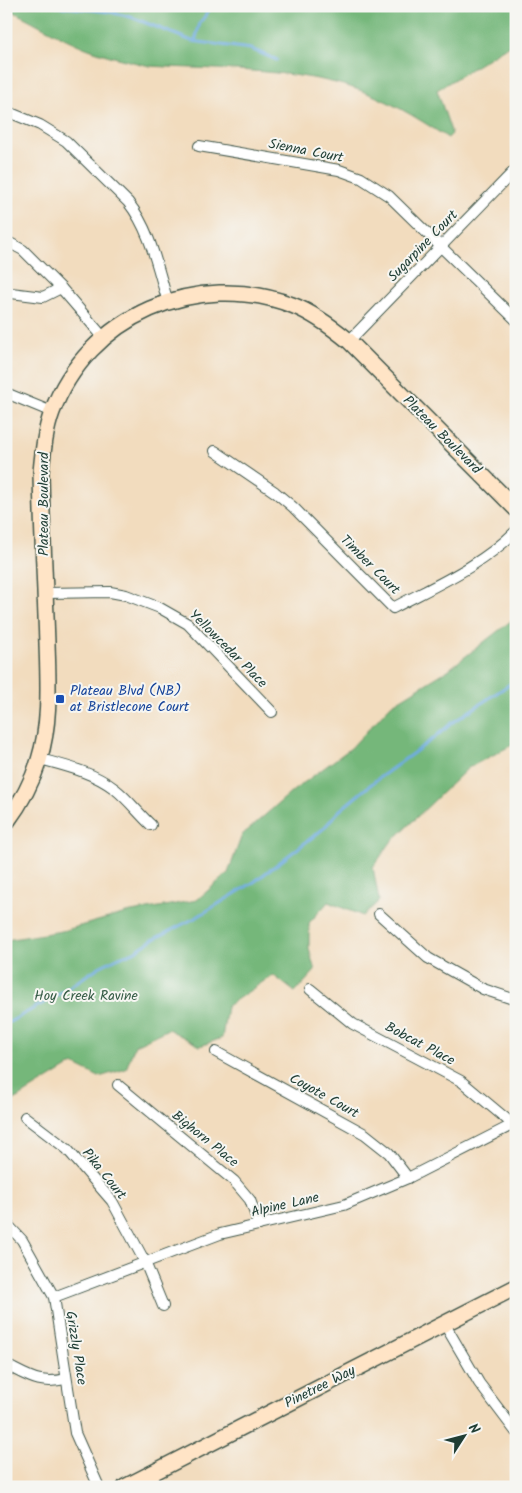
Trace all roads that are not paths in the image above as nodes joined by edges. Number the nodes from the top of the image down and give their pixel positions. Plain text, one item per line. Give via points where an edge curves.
1 (6, 111) edge
2 (199, 146) dead end
3 (516, 169) edge
4 (6, 241) edge
5 (442, 246) junction
6 (61, 288) junction
7 (11, 293) dead end
8 (168, 302) junction
9 (516, 320) edge
10 (104, 338) junction
11 (350, 341) junction
12 (6, 394) edge
13 (52, 412) junction
14 (215, 451) dead end
15 (516, 509) edge
16 (516, 531) edge
17 (46, 593) junction
18 (272, 712) dead end
19 (40, 759) junction
20 (6, 823) edge
21 (151, 825) dead end
22 (379, 914) dead end
23 (310, 989) dead end
24 (516, 1000) edge
25 (216, 1052) dead end
26 (118, 1085) dead end
27 (25, 1117) dead end
28 (515, 1125) edge
29 (408, 1178) junction
30 (6, 1223) edge
31 (259, 1224) junction
32 (145, 1262) junction
33 (516, 1287) edge
34 (54, 1297) junction
35 (163, 1306) dead end
36 (444, 1324) junction
37 (6, 1365) edge
38 (66, 1379) junction
39 (516, 1432) edge
40 (99, 1487) edge
41 (125, 1487) edge

1 - 8 street via 40,125 66,141 128,202 147,234
2 - 5 street, Sienna Court via 352,174 389,196
3 - 5 street, Sugarpine Court
4 - 6 street via 23,250
5 - 9 street, Sienna Court
5 - 11 street, Sugarpine Court
6 - 7 street via 42,297
6 - 10 street
8 - 10 street, Plateau Boulevard via 133,317
8 - 11 street, Plateau Boulevard via 213,293 262,296 294,306 325,322
10 - 13 street, Plateau Boulevard via 76,368
11 - 15 street, Plateau Boulevard
12 - 13 street
13 - 17 street, Plateau Boulevard via 43,450 42,472
14 - 16 street, Timber Court via 293,507 393,608 462,571
17 - 18 street, Yellowcedar Place via 110,592 160,608 188,624
17 - 19 street, Plateau Boulevard via 48,691
19 - 20 street, Plateau Boulevard via 22,801
19 - 21 street via 88,773 104,782
22 - 24 street via 428,958 483,990
23 - 28 street, Bobcat Place via 353,1024 461,1081
25 - 29 street, Coyote Court via 365,1134 389,1153
26 - 31 street, Bighorn Place via 234,1181 250,1200
27 - 32 street, Pika Court via 67,1150 112,1201
28 - 29 street, Alpine Lane
29 - 31 street, Alpine Lane via 344,1205
30 - 34 street, Grizzly Place via 22,1240
31 - 32 street, Alpine Lane via 220,1234
32 - 34 street, Alpine Lane
32 - 35 street, Pika Court
33 - 36 street, Pinetree Way
34 - 38 street, Grizzly Place
36 - 39 street via 479,1383
36 - 41 street, Pinetree Way
37 - 38 street via 36,1380 52,1382
38 - 40 street, Grizzly Place via 75,1433

